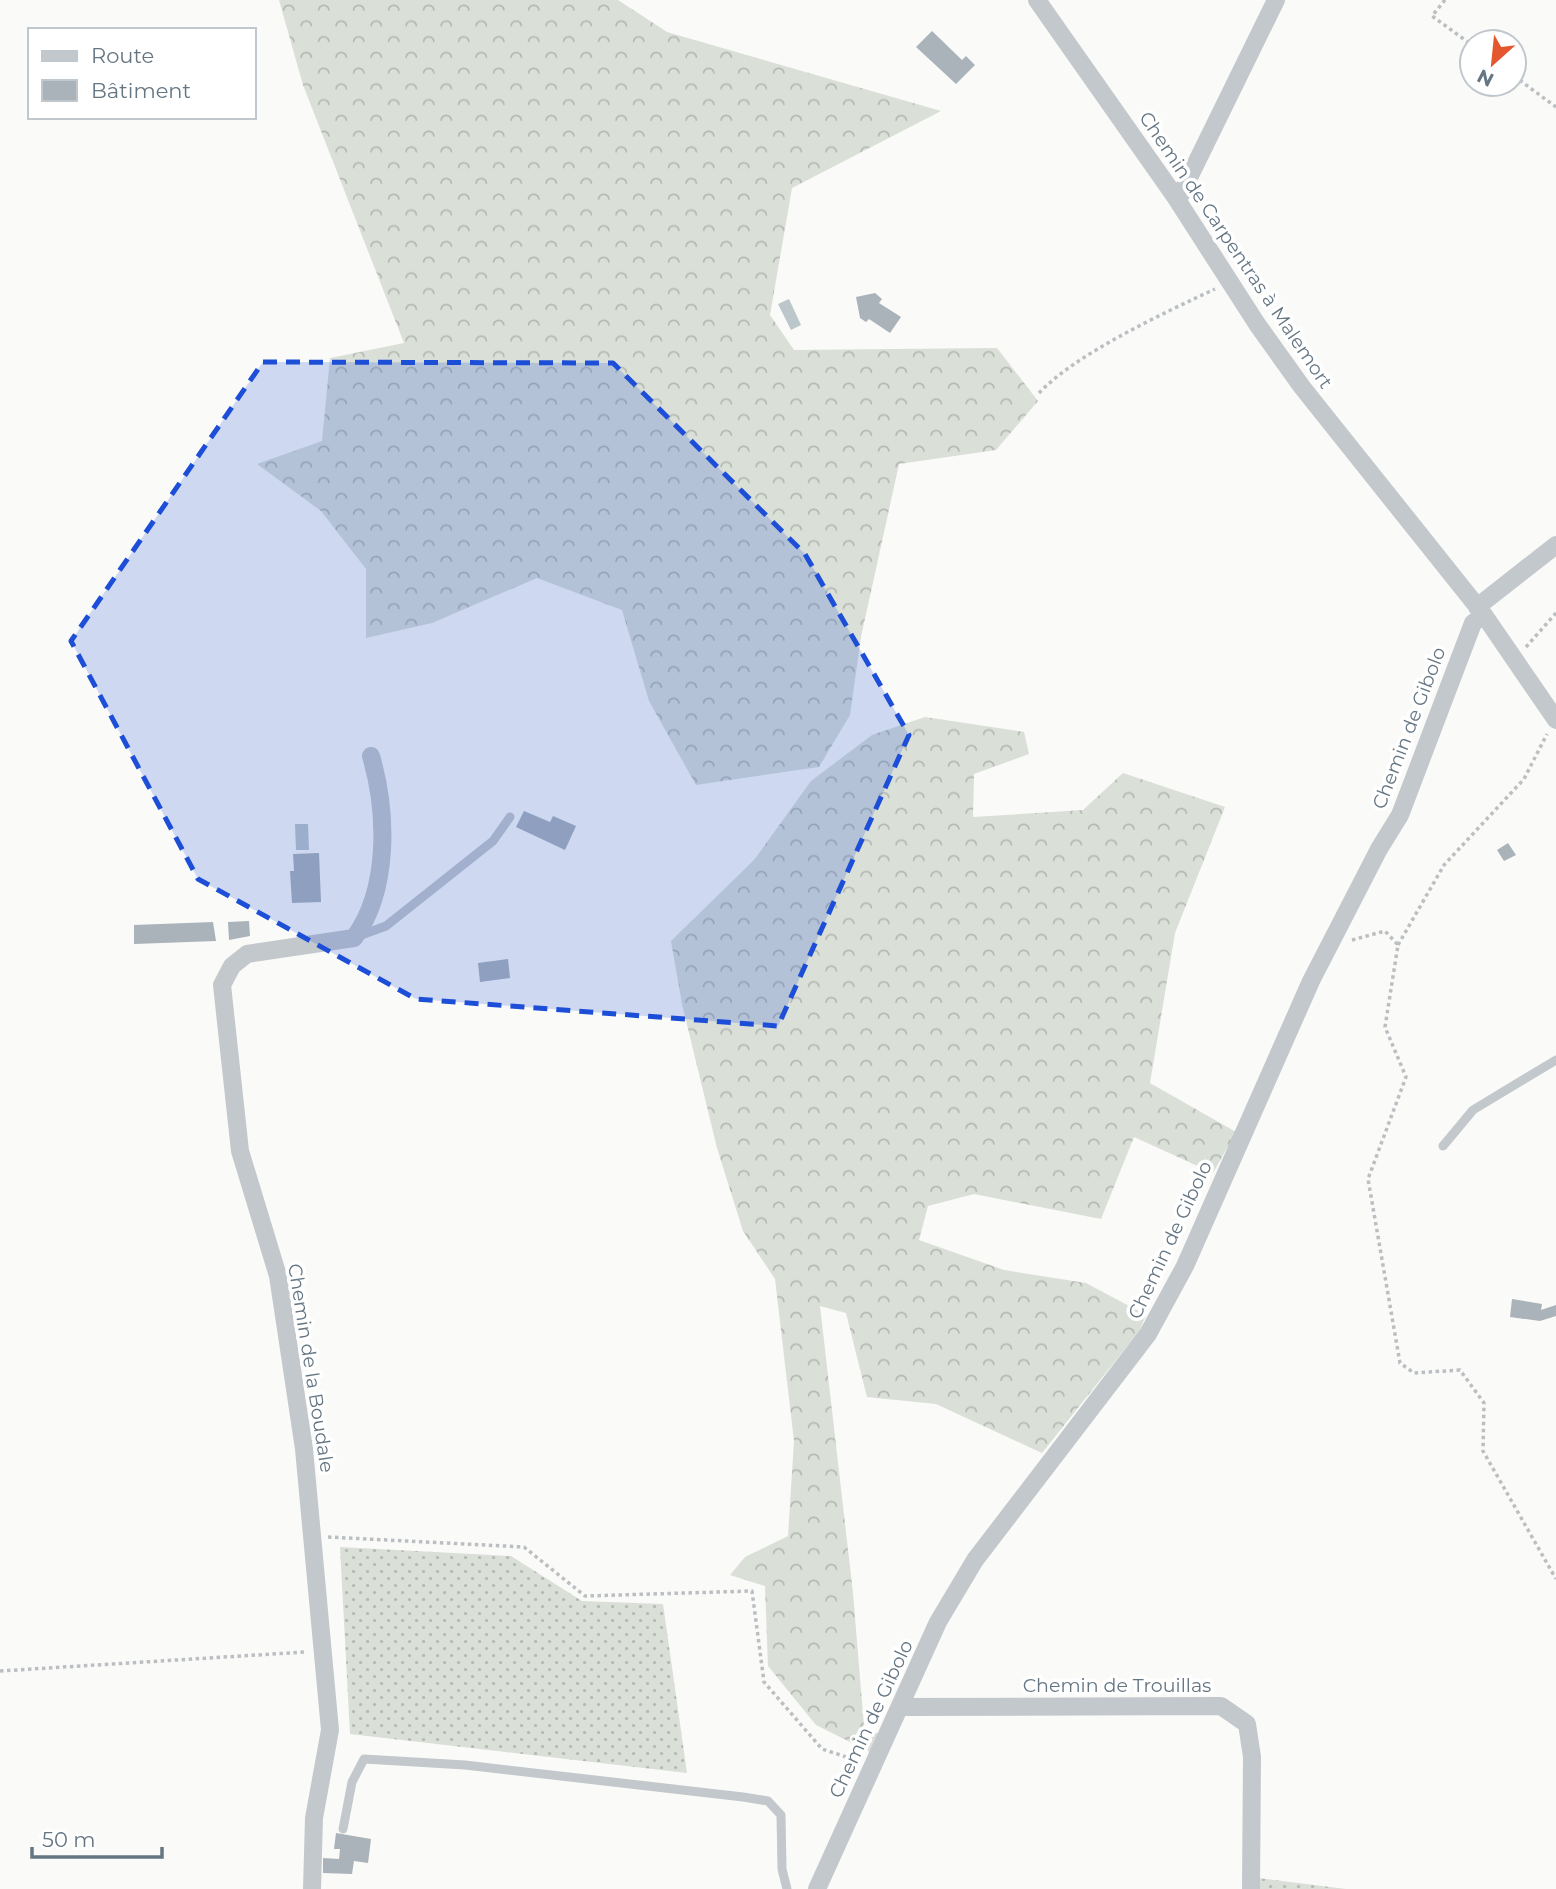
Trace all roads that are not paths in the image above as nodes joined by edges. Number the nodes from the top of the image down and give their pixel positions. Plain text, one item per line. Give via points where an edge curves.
1 (1037, 0) edge
2 (1276, 0) edge
3 (1178, 200) junction
4 (1556, 545) edge
5 (1481, 611) junction
6 (1555, 719) edge
7 (371, 756) dead end
8 (510, 817) dead end
9 (354, 938) junction
10 (1556, 1060) edge
11 (1443, 1146) dead end
12 (900, 1707) junction
13 (343, 1829) dead end
14 (312, 1889) edge
15 (787, 1889) edge
16 (817, 1889) edge
17 (1251, 1889) edge

1 - 3 street, Chemin de Carpentras à Malemort
2 - 3 street
3 - 5 street, Chemin de Carpentras à Malemort via 1302,387
4 - 5 street, Chemin de Gibolo
5 - 6 street, Chemin de Carpentras à Malemort
5 - 12 street, Chemin de Gibolo via 1400,815 1329,947 1185,1266 1148,1335 975,1560 938,1622
7 - 9 street via 384,848 365,923
8 - 9 lane via 493,841 386,926
9 - 14 street, Chemin de la Boudale via 247,954 232,966 222,985 240,1151 278,1276 304,1449 330,1730 314,1818
10 - 11 lane via 1473,1110
12 - 16 street, Chemin de Gibolo
12 - 17 street, Chemin de Trouillas via 1221,1706 1247,1724 1252,1757
13 - 15 lane via 352,1782 364,1759 466,1765 743,1797 768,1801 781,1815

